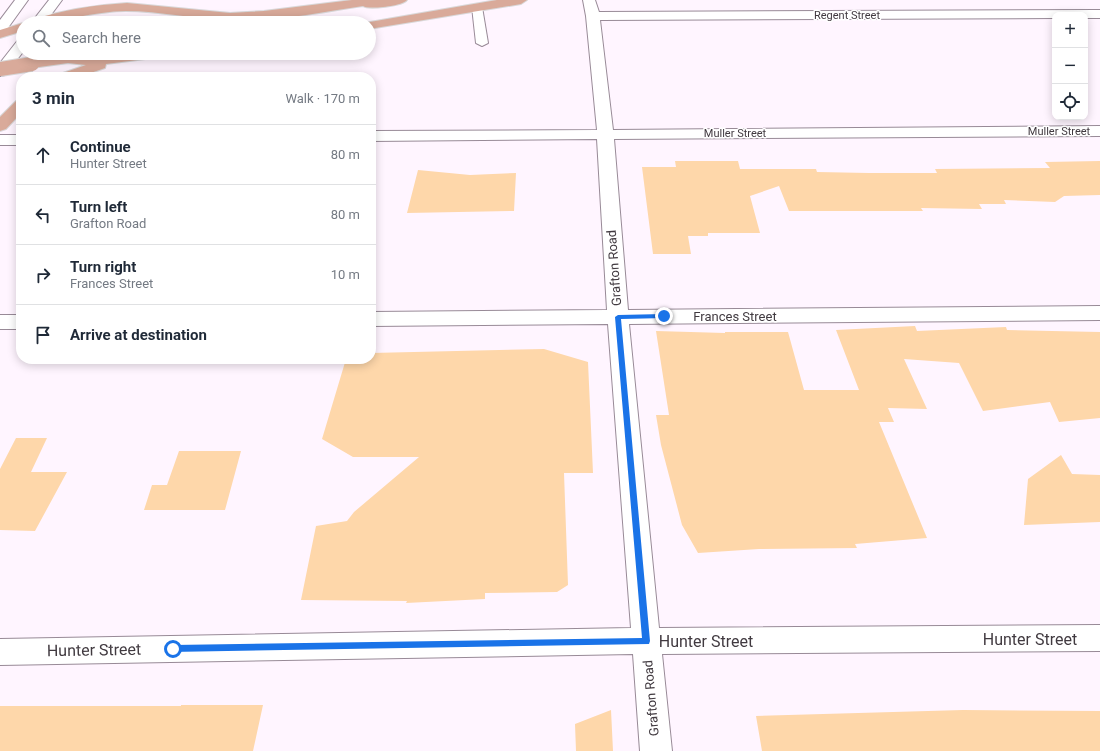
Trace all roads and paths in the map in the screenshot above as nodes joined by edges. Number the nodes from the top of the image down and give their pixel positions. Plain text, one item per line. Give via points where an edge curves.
1 (22, 0) edge
2 (56, 0) edge
3 (383, 0) edge
4 (401, 0) edge
5 (521, 0) edge
6 (1073, 0) edge
7 (477, 7) junction
8 (591, 8) edge
9 (1094, 14) edge
10 (43, 16) edge
11 (62, 16) edge
12 (213, 16) edge
13 (253, 16) edge
14 (297, 16) edge
15 (376, 24) edge
16 (1100, 26) edge
17 (0, 29) edge
18 (16, 29) edge
19 (0, 34) edge
20 (482, 43) dead end
21 (16, 52) edge
22 (54, 60) edge
23 (89, 60) edge
24 (101, 60) edge
25 (123, 60) edge
26 (0, 71) edge
27 (78, 72) edge
28 (16, 109) edge
29 (0, 126) edge
30 (1100, 131) edge
31 (605, 133) junction
32 (376, 136) edge
33 (0, 140) edge
34 (16, 140) edge
35 (1100, 313) edge
36 (618, 317) junction
37 (376, 319) edge
38 (0, 322) edge
39 (16, 322) edge
40 (1100, 638) edge
41 (646, 641) junction
42 (0, 652) edge
43 (656, 751) edge

1 - 17 street
2 - 10 street
3 - 13 main road
4 - 14 main road
5 - 7 main road
6 - 9 street
7 - 15 main road
7 - 20 lane
8 - 9 street, Regent Street
8 - 31 street, Grafton Road
9 - 16 street
11 - 12 main road via 127,6
18 - 19 main road
21 - 26 street
22 - 26 main road, bridge
23 - 24 main road
25 - 27 main road
28 - 29 main road
30 - 31 street, Muller Street
31 - 32 street, Muller Street
31 - 36 street, Grafton Road
33 - 34 street
35 - 36 street, Frances Street
36 - 37 street, Frances Street
36 - 41 street, Grafton Road
38 - 39 street
40 - 41 street, Hunter Street
41 - 42 street, Hunter Street
41 - 43 street, Grafton Road

